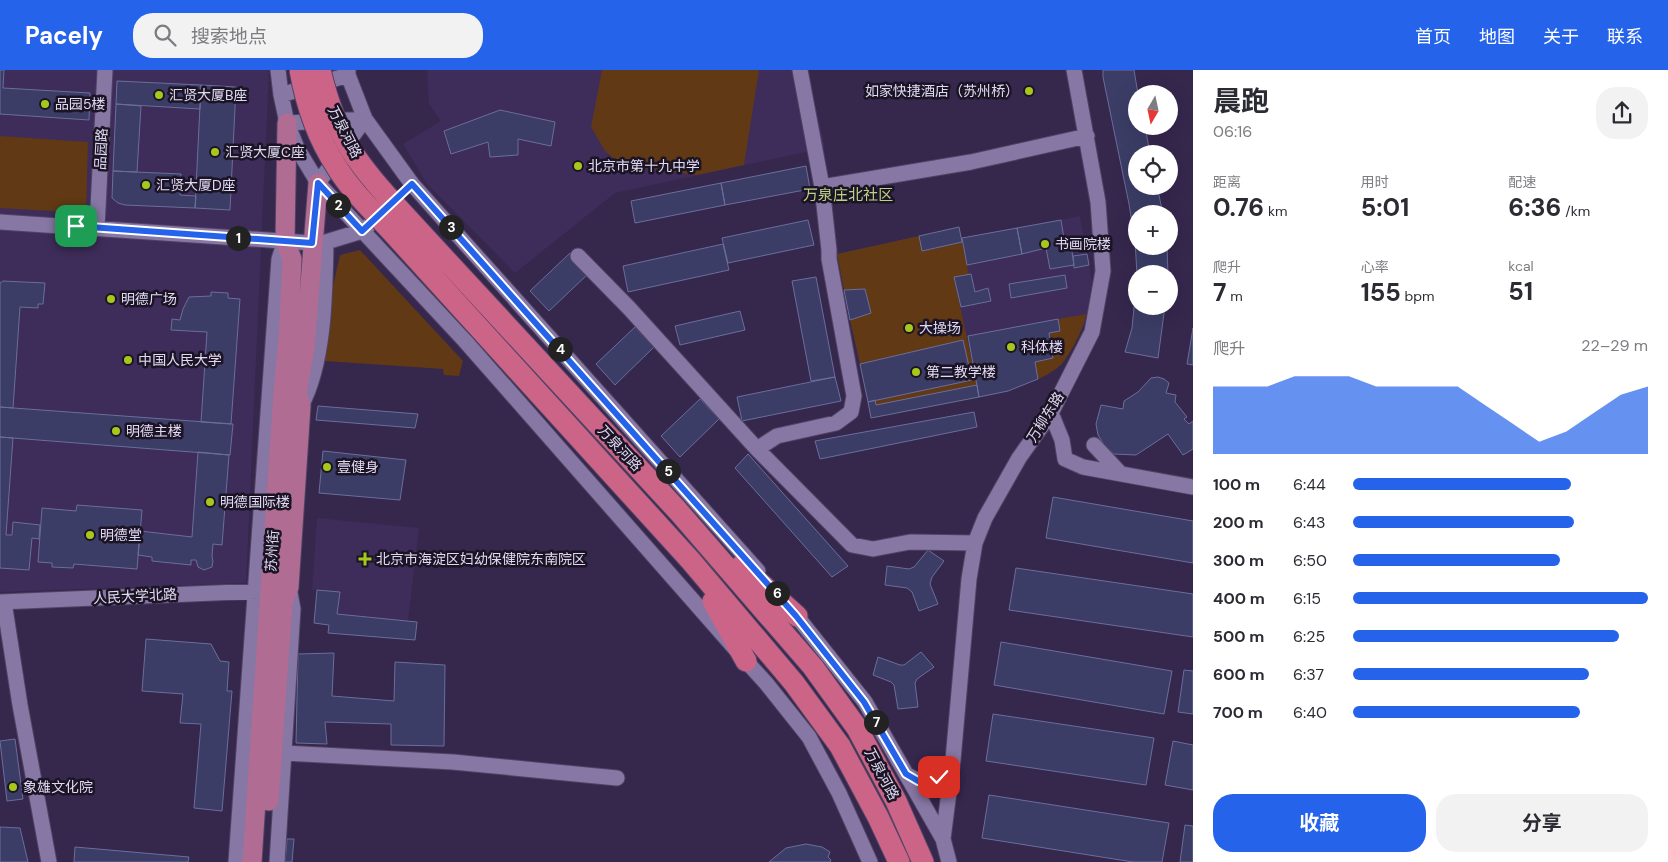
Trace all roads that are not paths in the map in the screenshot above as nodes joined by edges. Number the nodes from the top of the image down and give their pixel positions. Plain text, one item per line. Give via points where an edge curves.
1 (104, 70) edge
2 (278, 70) edge
3 (300, 70) edge
4 (320, 70) edge
5 (800, 70) edge
6 (1074, 70) edge
7 (348, 73) edge
8 (281, 95) junction
9 (366, 119) junction
10 (287, 123) junction
11 (1086, 136) junction
12 (318, 183) junction
13 (412, 184) junction
14 (822, 188) junction
15 (0, 222) edge
16 (400, 226) junction
17 (97, 228) junction
18 (362, 231) junction
19 (285, 241) junction
20 (319, 242) junction
21 (578, 256) dead end
22 (1051, 413) junction
23 (1094, 445) dead end
24 (757, 449) junction
25 (1120, 474) junction
26 (1193, 488) edge
27 (678, 511) junction
28 (975, 543) junction
29 (691, 561) junction
30 (289, 587) junction
31 (262, 591) junction
32 (2, 602) edge
33 (796, 616) junction
34 (746, 662) junction
35 (284, 753) junction
36 (953, 760) junction
37 (906, 774) junction
38 (617, 778) dead end
39 (943, 839) junction
40 (49, 862) edge
41 (236, 862) edge
42 (252, 862) edge
43 (264, 862) edge
44 (277, 862) edge
45 (870, 862) edge
46 (899, 862) edge
47 (923, 862) edge
48 (949, 862) edge

1 - 17 street, 品园路
2 - 8 street
3 - 16 highway, 万泉河路, bridge via 312,117 336,166
4 - 16 highway, 万泉河路, bridge via 325,90 350,148
5 - 14 street
6 - 11 street, 万柳东路
7 - 8 street
7 - 9 street, 万泉河路
8 - 10 street
9 - 10 street
9 - 12 street
9 - 13 street, 万泉河路
10 - 12 street via 297,148
10 - 19 main road, 苏州街
11 - 14 street via 971,162
11 - 22 street, 万柳东路 via 1098,202 1103,271 1092,332
12 - 18 street
12 - 20 main road, 苏州街
13 - 18 street
13 - 33 street, 万泉河路
14 - 24 street via 829,259 854,396 851,412 836,423 777,436
15 - 17 street
16 - 27 highway, 万泉河路
16 - 29 highway, 万泉河路
17 - 19 street
18 - 20 street
18 - 34 street via 465,341
19 - 20 street
19 - 31 main road, 苏州街 via 292,259 289,313
20 - 30 main road, 苏州街 via 298,393 301,406
21 - 24 street
22 - 25 street via 1065,458 1083,467
22 - 28 street, 万柳东路 via 1019,458 985,518
23 - 25 street
24 - 28 street via 852,544 873,549 910,542
25 - 26 street
27 - 33 highway
27 - 47 highway, 万泉河路 via 813,667 857,728 896,800
28 - 36 street, 万柳东路
29 - 34 highway
29 - 46 highway, 万泉河路 via 794,683 840,746
30 - 35 street, 苏州街 via 293,609
30 - 43 main road, 苏州街 via 283,603
31 - 32 street, 人民大学北路
31 - 41 street, 苏州街
31 - 42 main road, 苏州街
32 - 40 street
33 - 37 street, 万泉河路 via 864,702
34 - 45 street via 809,737
35 - 38 street via 453,762
35 - 44 street, 苏州街
36 - 37 street via 932,781 918,781
36 - 39 street, 万柳东路
37 - 39 street, 万泉河路
39 - 48 street, 万泉河路

